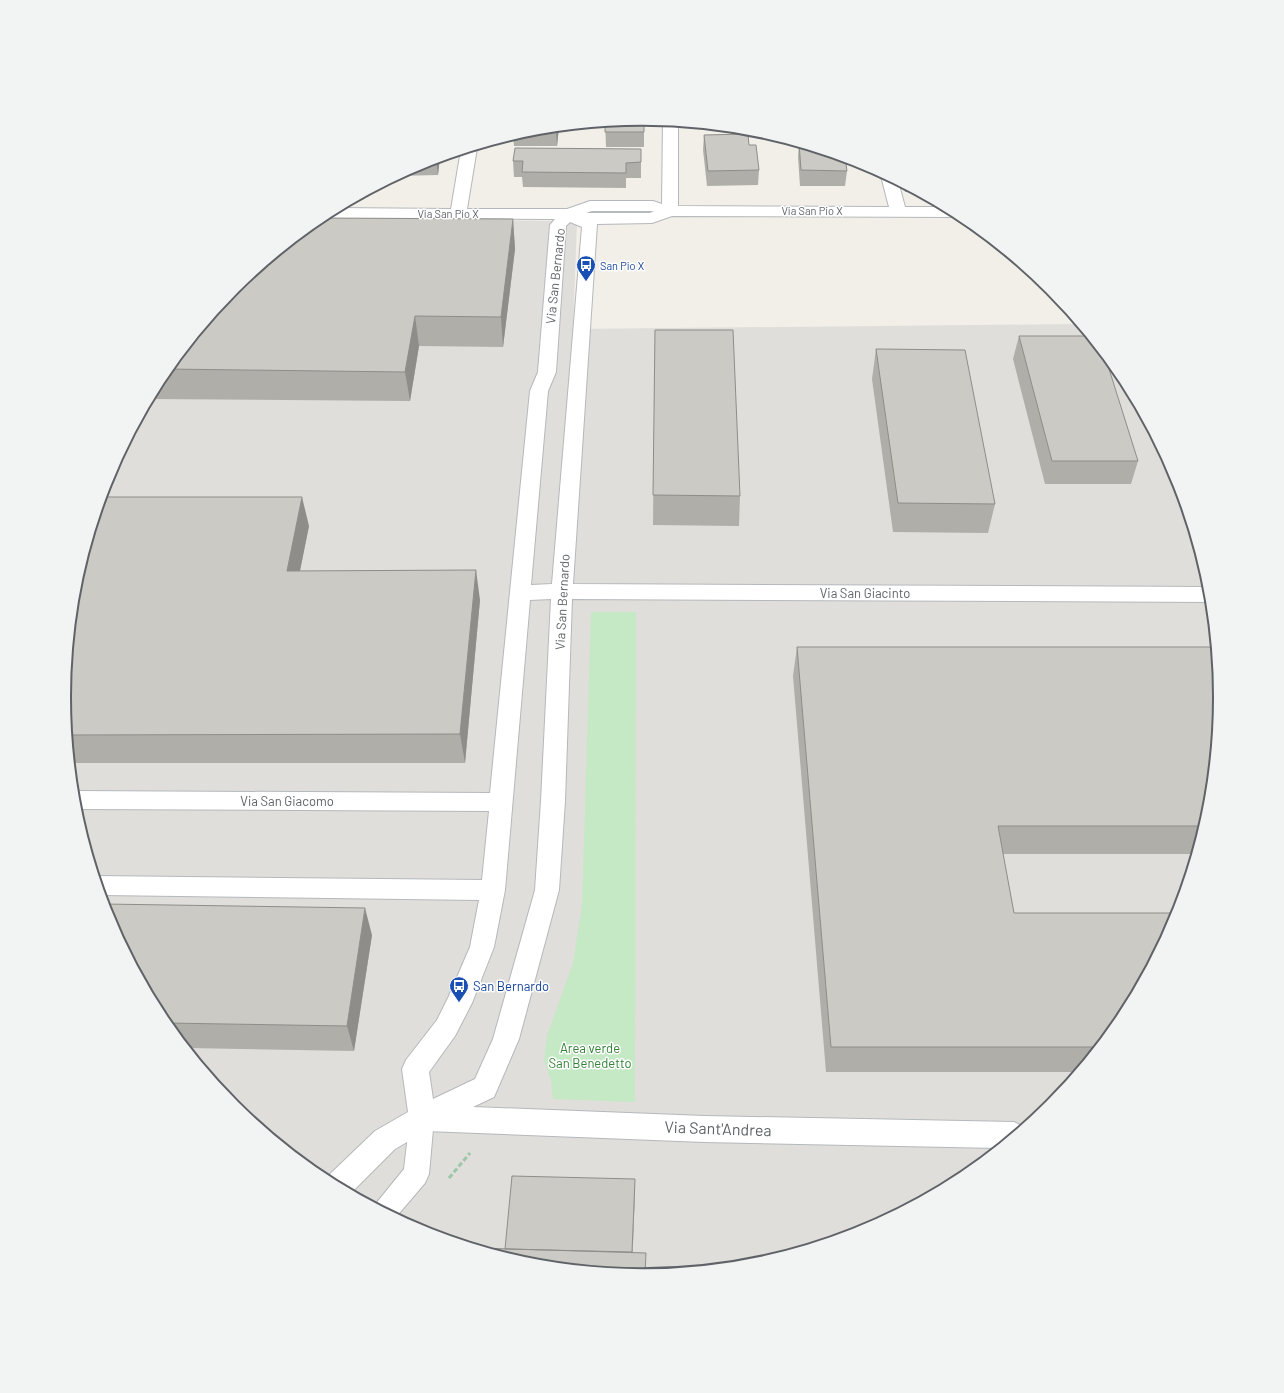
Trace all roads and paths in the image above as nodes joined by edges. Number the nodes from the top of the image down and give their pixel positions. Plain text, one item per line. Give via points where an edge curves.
1 (670, 127) edge
2 (468, 153) edge
3 (891, 182) edge
4 (898, 210) junction
5 (670, 211) junction
6 (943, 212) edge
7 (339, 213) edge
8 (458, 213) junction
9 (568, 214) junction
10 (562, 592) junction
11 (520, 593) junction
12 (1204, 595) edge
13 (81, 800) edge
14 (500, 802) junction
15 (103, 885) edge
16 (493, 890) junction
17 (422, 1118) junction
18 (1008, 1135) edge
19 (342, 1182) edge
20 (388, 1208) edge

1 - 5 street
2 - 8 street
3 - 4 street
4 - 5 street, Via San Pio X
4 - 6 street, Via San Pio X
5 - 9 street, Via San Pio X via 652,218 591,219
7 - 8 street, Via San Pio X
8 - 9 street, Via San Pio X
9 - 10 street, Via San Bernardo via 590,225
9 - 11 street, Via San Bernardo via 558,225 547,372 538,391
10 - 11 street, Via San Giacinto
10 - 12 street, Via San Giacinto
10 - 17 street, Via San Bernardo via 553,801 544,898 506,1039 485,1088
11 - 14 street, Via San Bernardo
13 - 14 street, Via San Giacomo
14 - 16 street, Via San Bernardo
15 - 16 street
16 - 17 street, Via San Bernardo via 482,948 459,1003 446,1028 415,1069
17 - 18 street, Via Sant'Andrea via 704,1129
17 - 19 street, Via San Bernardo via 385,1140
17 - 20 lane, Via San Bernardo via 416,1174

